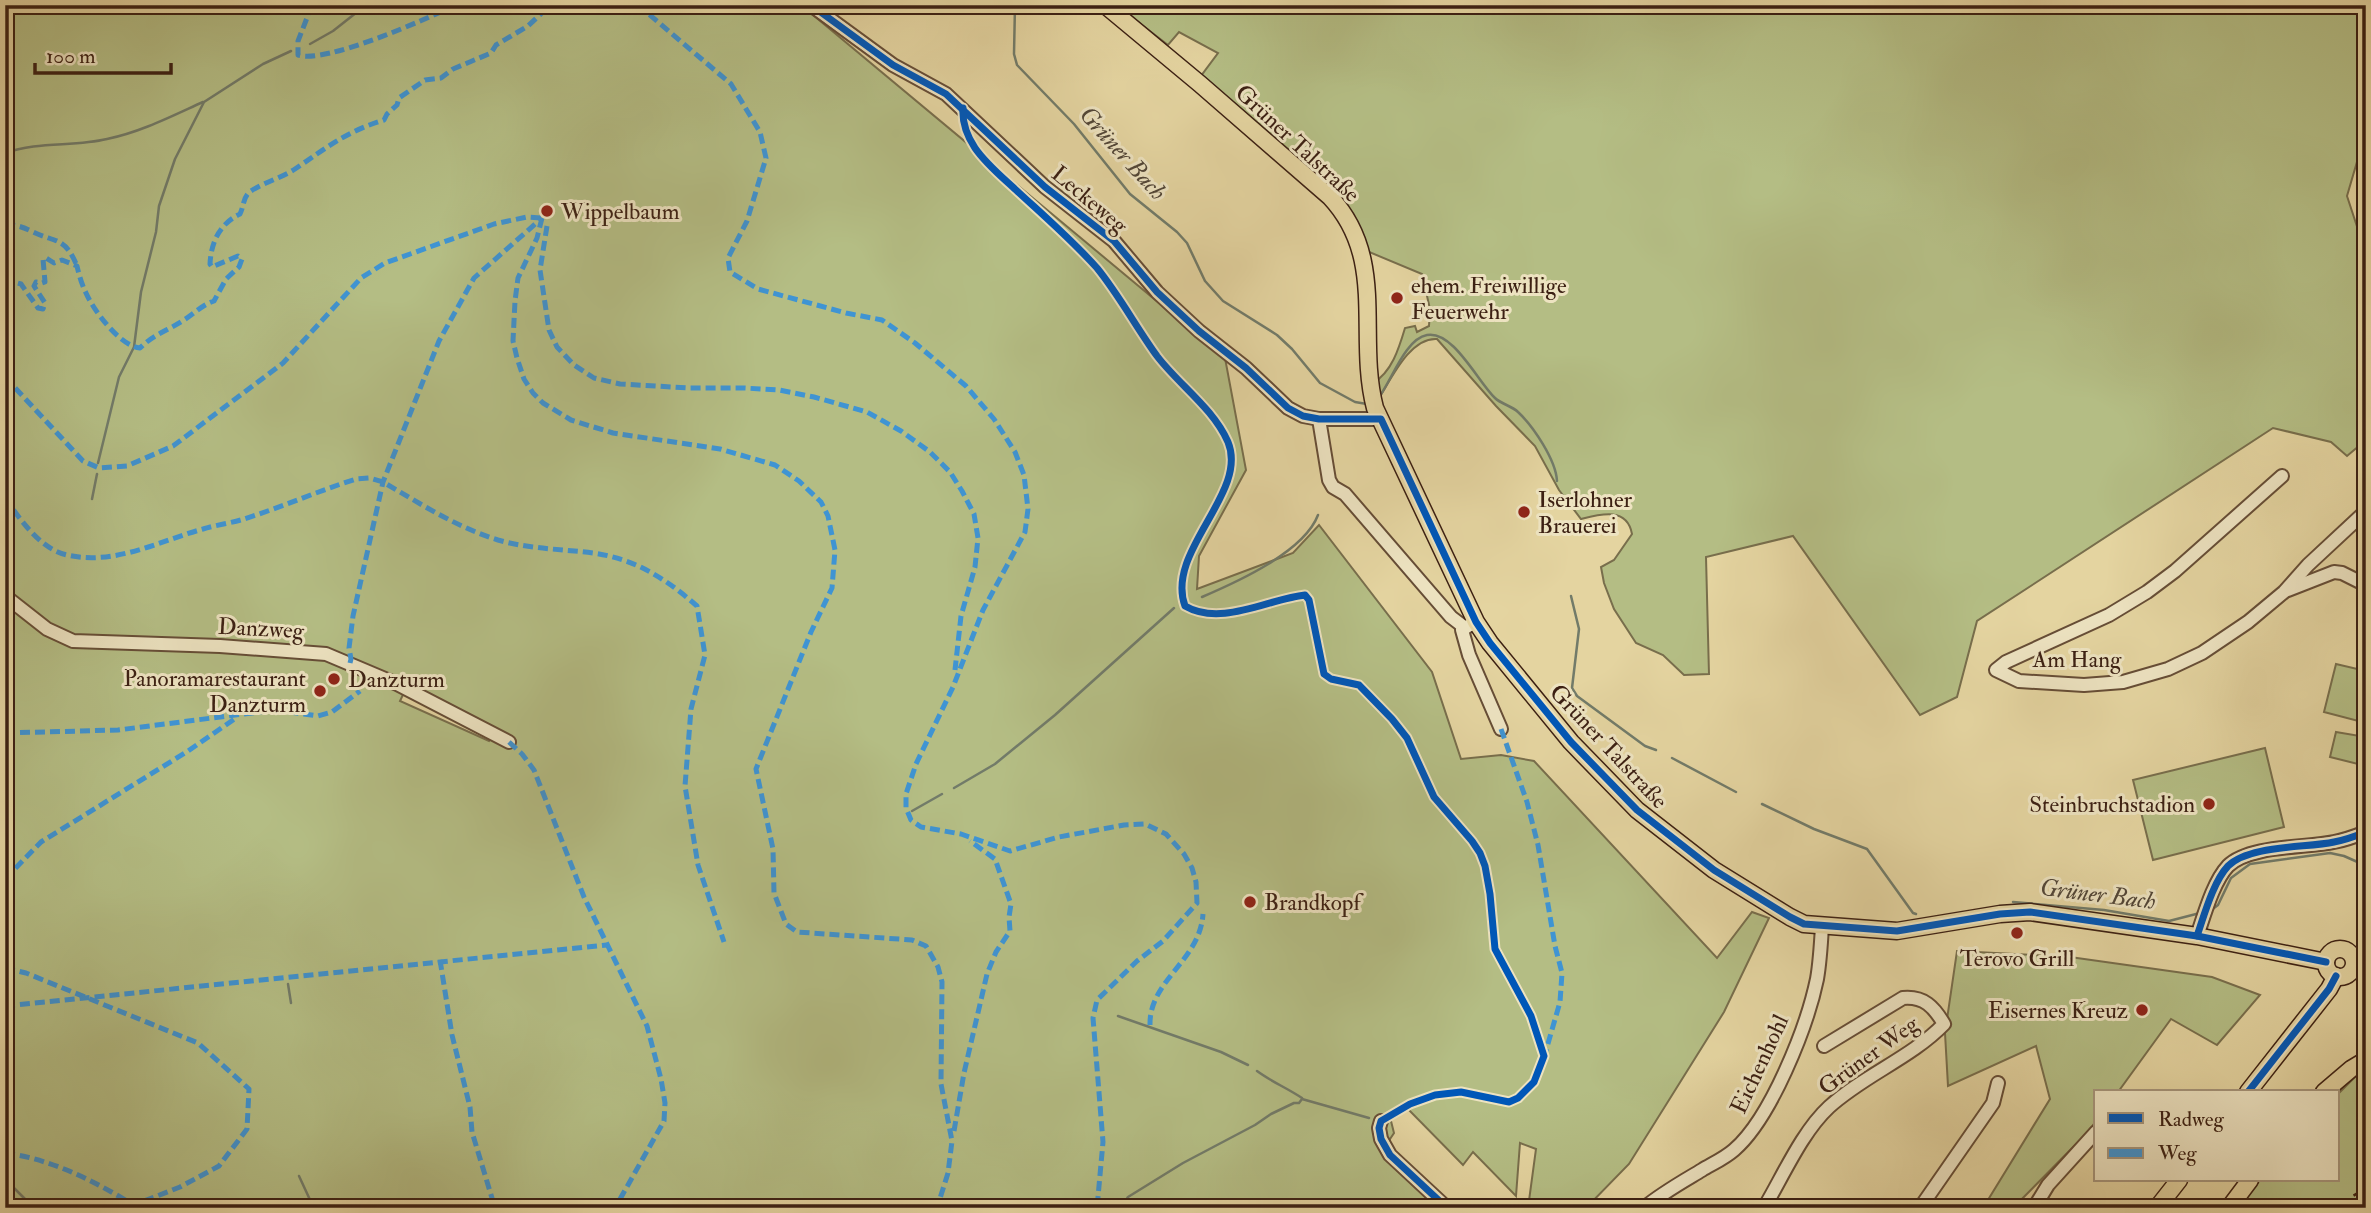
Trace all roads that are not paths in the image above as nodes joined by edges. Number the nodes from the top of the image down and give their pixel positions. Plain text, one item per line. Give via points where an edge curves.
1 (811, 5) edge
2 (1105, 5) edge
3 (1376, 407) junction
4 (1319, 419) junction
5 (2282, 476) dead end
6 (2366, 510) edge
7 (2366, 585) edge
8 (2284, 592) junction
9 (5, 596) edge
10 (1470, 624) junction
11 (1500, 729) dead end
12 (509, 742) dead end
13 (2366, 832) edge
14 (1822, 926) junction
15 (2197, 936) junction
16 (2326, 962) junction
17 (2360, 966) edge
18 (2336, 976) junction
19 (1824, 1046) dead end
20 (2366, 1060) edge
21 (1998, 1083) dead end
22 (2250, 1090) edge
23 (2326, 1090) edge
24 (1381, 1121) dead end
25 (2094, 1134) edge
26 (2177, 1182) edge
27 (2248, 1182) edge
28 (1447, 1208) edge
29 (1644, 1208) edge
30 (1764, 1208) edge
31 (1920, 1208) edge
32 (2034, 1208) edge
33 (2157, 1208) edge
34 (2229, 1208) edge

1 - 4 street, Leckeweg via 893,65 946,94 1045,187 1114,241 1157,292 1199,331 1288,408
2 - 3 main road, Grüner Talstraße via 1330,197 1345,215 1357,237 1366,274
3 - 4 street, Leckeweg
3 - 10 main road, Grüner Talstraße
4 - 10 street via 1333,487 1345,494 1451,617
5 - 8 street, Am Hang via 2147,592 1996,670 2019,681 2048,683 2143,678 2202,653
6 - 8 street, Am Hang
7 - 8 street via 2334,572
9 - 12 street, Danzweg via 47,629 73,641 326,654 397,684
10 - 11 street via 1463,633 1469,655
10 - 14 main road, Grüner Talstraße via 1637,810 1730,881 1804,924
13 - 15 street via 2235,861 2222,874
14 - 15 main road, Grüner Talstraße via 1897,931 2030,912
14 - 29 street, Eichenhohl via 1817,979 1809,1006 1790,1059 1753,1128 1730,1153
15 - 16 main road, Grüner Talstraße
16 - 17 main road via 2334,950 2343,950
16 - 18 main road via 2328,971
17 - 18 main road
18 - 22 main road
19 - 30 street, Grüner Weg via 1908,997 1928,1003 1944,1024 1829,1108 1809,1132
20 - 23 main road
21 - 31 street via 1993,1103
24 - 28 street via 1381,1139 1390,1156
25 - 32 street via 2048,1185
26 - 33 main road
27 - 34 main road

